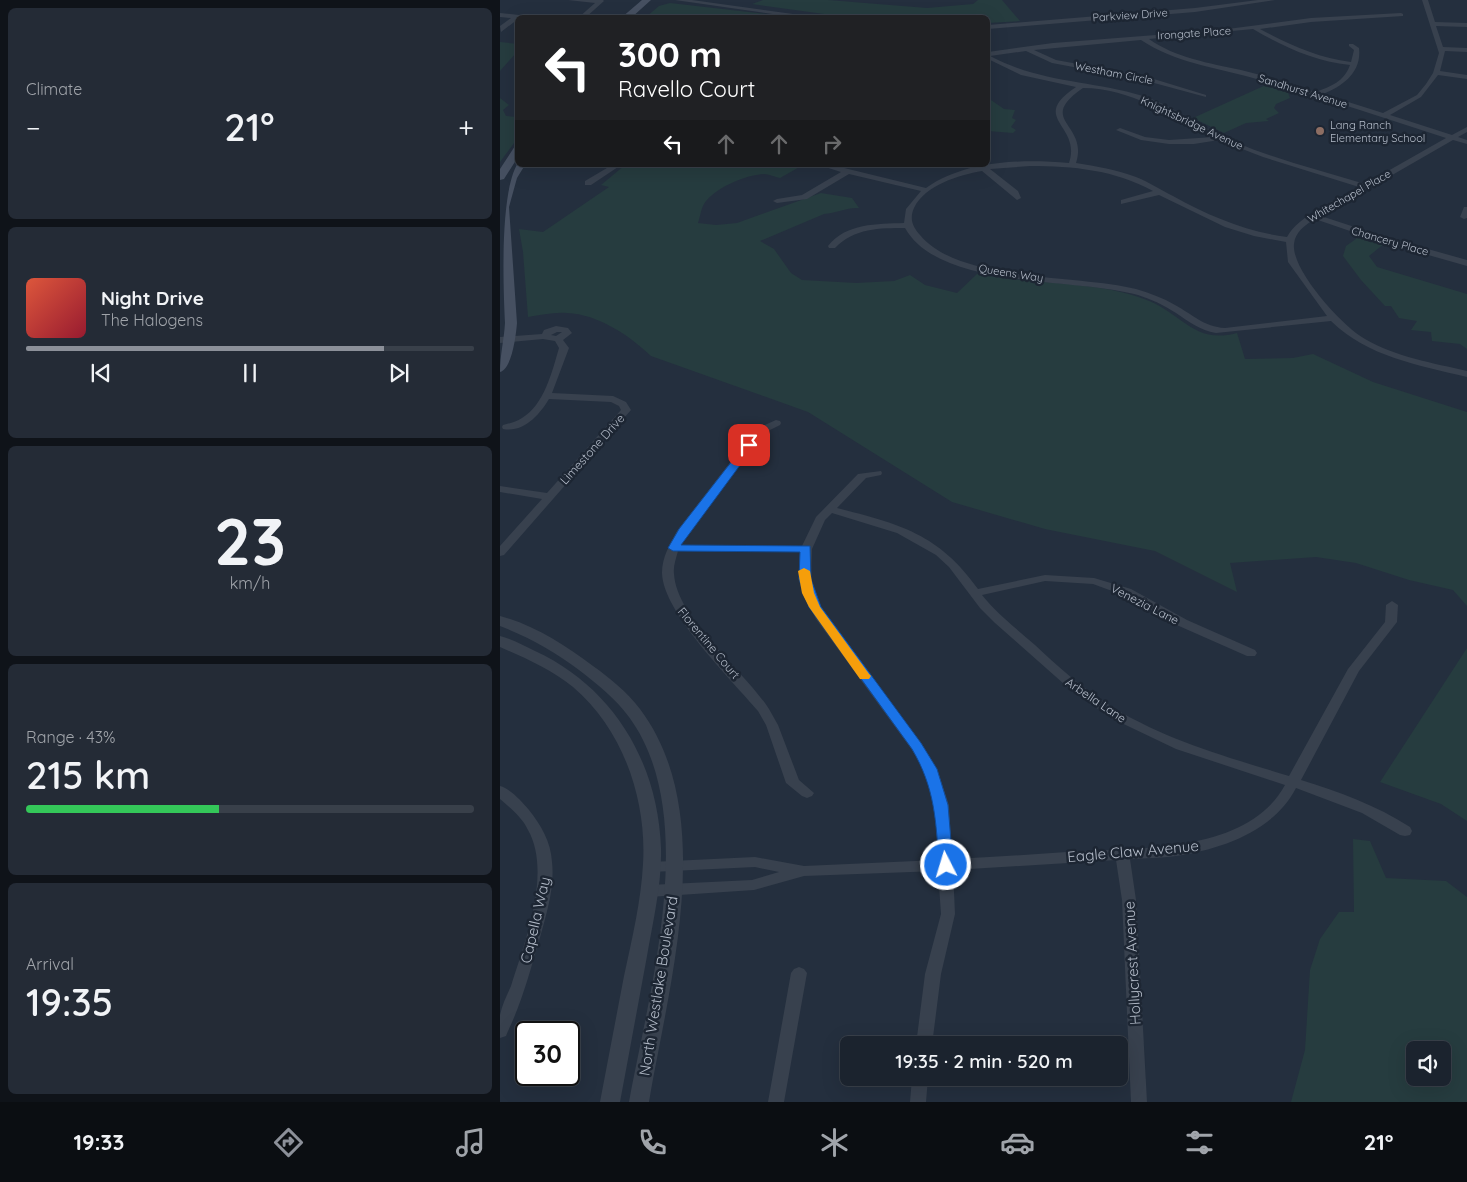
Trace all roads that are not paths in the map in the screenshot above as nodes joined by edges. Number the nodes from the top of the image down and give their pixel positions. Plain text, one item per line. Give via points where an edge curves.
1 (571, 0) edge
2 (647, 0) edge
3 (678, 0) edge
4 (727, 0) edge
5 (1272, 0) edge
6 (1425, 0) edge
7 (601, 1) edge
8 (656, 2) dead end
9 (720, 5) junction
10 (500, 15) edge
11 (585, 15) edge
12 (629, 15) edge
13 (641, 15) edge
14 (796, 15) edge
15 (1401, 15) dead end
16 (515, 17) edge
17 (515, 18) edge
18 (1432, 24) junction
19 (1467, 25) edge
20 (990, 27) edge
21 (1255, 28) junction
22 (502, 30) dead end
23 (1141, 37) junction
24 (1351, 45) dead end
25 (1026, 48) junction
26 (1441, 49) junction
27 (1467, 50) edge
28 (990, 55) edge
29 (990, 56) edge
30 (1354, 64) junction
31 (1436, 73) junction
32 (1467, 78) edge
33 (1083, 85) junction
34 (1316, 95) junction
35 (1204, 96) dead end
36 (1383, 116) junction
37 (1467, 129) edge
38 (1120, 130) dead end
39 (1453, 137) junction
40 (1219, 138) junction
41 (1467, 142) edge
42 (515, 153) edge
43 (1072, 165) junction
44 (990, 166) edge
45 (519, 167) edge
46 (614, 167) edge
47 (831, 167) edge
48 (982, 167) edge
49 (848, 171) junction
50 (500, 177) edge
51 (588, 183) dead end
52 (1366, 187) junction
53 (926, 190) junction
54 (1159, 192) junction
55 (1017, 198) dead end
56 (778, 201) dead end
57 (1124, 202) dead end
58 (1313, 216) junction
59 (908, 225) junction
60 (1289, 240) junction
61 (832, 246) dead end
62 (1467, 263) edge
63 (1332, 318) junction
64 (505, 340) edge
65 (500, 368) edge
66 (1467, 374) edge
67 (545, 396) junction
68 (776, 423) dead end
69 (507, 427) dead end
70 (877, 473) dead end
71 (500, 489) edge
72 (549, 497) junction
73 (828, 509) junction
74 (673, 548) junction
75 (806, 549) junction
76 (500, 553) edge
77 (976, 593) junction
78 (1392, 605) dead end
79 (500, 620) edge
80 (500, 641) edge
81 (1251, 653) dead end
82 (1293, 783) junction
83 (500, 791) edge
84 (808, 793) dead end
85 (1405, 831) dead end
86 (1122, 854) junction
87 (946, 865) junction
88 (676, 866) junction
89 (652, 867) junction
90 (767, 873) junction
91 (674, 889) junction
92 (649, 891) junction
93 (799, 973) dead end
94 (500, 1031) edge
95 (925, 1036) edge
96 (919, 1086) edge
97 (610, 1102) edge
98 (639, 1102) edge
99 (776, 1102) edge
100 (918, 1102) edge
101 (1139, 1102) edge

1 - 7 street
2 - 12 main road
3 - 9 street
4 - 9 street
5 - 20 street, Parkview Drive via 1195,10
6 - 18 street
7 - 11 street
8 - 13 main road
9 - 14 street
10 - 16 street
15 - 21 street, Irongate Place via 1325,19
17 - 22 street
18 - 19 street
18 - 26 street
21 - 23 street, Irongate Place
21 - 30 street via 1302,53
23 - 25 street, Irongate Place
23 - 34 street, Sandhurst Avenue via 1178,57
24 - 30 street via 1357,49
25 - 28 street, Irongate Place
25 - 35 street, Westham Circle via 1054,62 1144,78
26 - 27 street
26 - 31 street via 1442,57
29 - 33 street, Knightsbridge Avenue via 1023,72
30 - 34 street via 1345,81
31 - 32 street
31 - 36 street via 1419,96
33 - 40 street, Knightsbridge Avenue via 1154,103
33 - 43 street via 1064,100 1059,110 1061,121 1077,146
34 - 36 street, Sandhurst Avenue
36 - 39 street, Sandhurst Avenue
37 - 39 street, Whitechapel Place
38 - 40 street via 1141,138 1167,142
39 - 41 street, Sandhurst Avenue
39 - 52 street, Whitechapel Place
40 - 52 street, Knightsbridge Avenue
42 - 50 main road
43 - 44 street
43 - 54 street via 1119,174
45 - 64 main road via 512,178 504,207 510,307
46 - 51 street
47 - 49 street
48 - 53 street via 951,177
48 - 55 street
49 - 53 street
49 - 56 street via 804,197
52 - 58 street, Whitechapel Place
53 - 59 street via 910,206
54 - 57 street
54 - 60 street via 1224,225
58 - 60 street, Whitechapel Place via 1296,228
58 - 62 street, Chancery Place via 1382,240
59 - 61 street via 854,232 842,236
59 - 63 street, Queens Way via 913,236 924,245 958,262 997,273 1098,284 1130,291 1171,306 1210,331
60 - 63 street via 1292,262
63 - 66 street via 1357,338 1393,354
64 - 65 main road
64 - 67 street via 562,337 564,348
67 - 69 street via 534,415
67 - 72 street, Limestone Drive via 613,399 623,404 626,410
68 - 74 street, Florentine Court via 760,431
70 - 73 street via 862,476
71 - 72 street
72 - 76 street, Limestone Drive
73 - 75 street via 814,529
73 - 77 street, Arbella Lane via 892,527 927,544 953,564
74 - 75 street
74 - 84 street, Florentine Court via 668,575 675,601 763,709 776,734 793,783
75 - 87 street via 805,579 815,607 917,746 930,769 942,805
77 - 81 street, Venezia Lane via 1045,578 1094,582 1127,592 1183,623
77 - 82 street, Arbella Lane via 992,614 1068,682 1113,714 1171,742
78 - 82 street, Eagle Claw Avenue via 1391,622 1354,669
79 - 88 street, North Westlake Boulevard via 567,653 605,682 640,720 659,757 673,812
80 - 89 street, North Westlake Boulevard via 560,671 579,685 616,728 642,782 649,813
82 - 85 street, Arbella Lane via 1376,813
82 - 86 street, Eagle Claw Avenue via 1272,812 1238,834 1198,847
83 - 94 street, Capella Way via 527,815 538,832 547,871 544,894 512,1007
86 - 87 street, Eagle Claw Avenue
86 - 101 street, Hollycrest Avenue via 1129,900
87 - 90 street, Eagle Claw Avenue via 804,871 788,877
87 - 95 street via 948,914 933,974
88 - 89 street, Eagle Claw Avenue
88 - 90 street, Eagle Claw Avenue via 755,862
88 - 91 street, North Westlake Boulevard
89 - 92 street, North Westlake Boulevard
90 - 91 street, Eagle Claw Avenue via 754,885
91 - 92 street, Eagle Claw Avenue
91 - 98 street, North Westlake Boulevard via 672,917
92 - 97 street, North Westlake Boulevard
93 - 99 street
96 - 100 street

